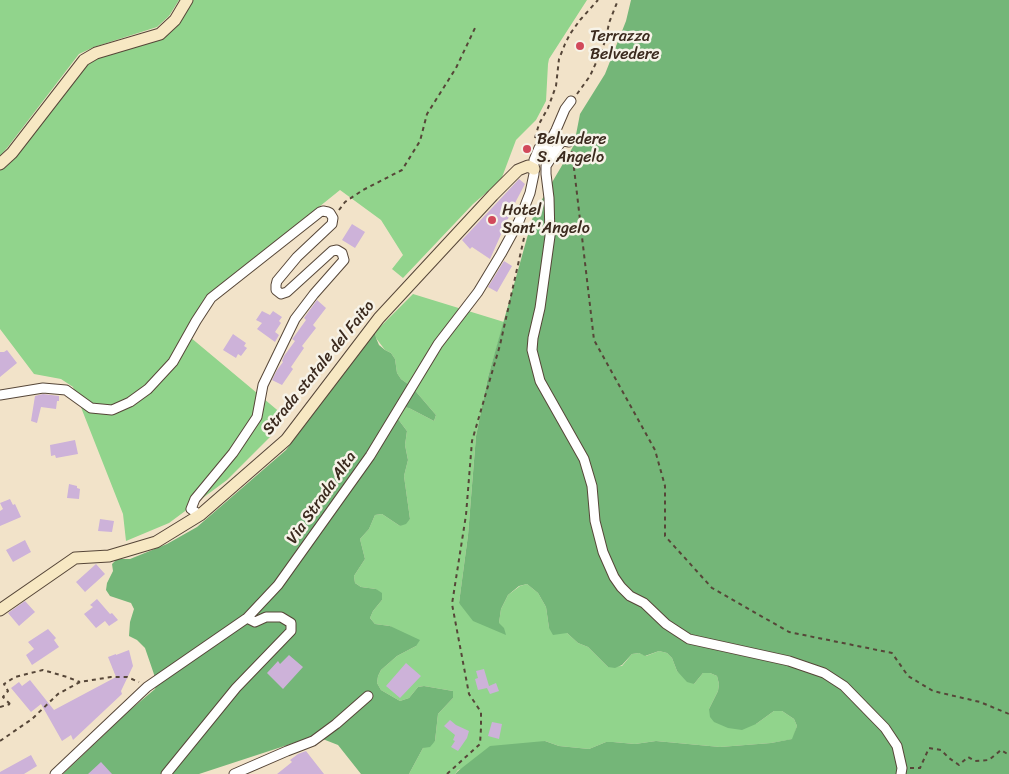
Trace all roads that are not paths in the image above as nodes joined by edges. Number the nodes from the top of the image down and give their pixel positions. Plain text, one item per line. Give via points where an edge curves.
1 (187, 0) edge
2 (570, 101) road end
3 (568, 142) road end
4 (542, 148) junction
5 (550, 158) junction
6 (0, 164) edge
7 (534, 172) junction
8 (0, 394) edge
9 (200, 515) junction
10 (0, 610) edge
11 (247, 618) junction
12 (368, 696) dead end
13 (902, 771) edge
14 (55, 774) edge
15 (166, 774) edge
16 (234, 774) edge

1 - 6 street via 175,20 160,34 96,53 84,60
2 - 4 street, Via Strada Alta via 556,130
3 - 5 street via 561,142
4 - 5 street via 550,151
4 - 7 street, Via Strada Alta via 534,160
5 - 13 street via 546,166 550,236 532,350 540,382 584,459 592,486 602,552 614,577 630,596 644,603 666,624 689,639 789,661 824,673 844,686 885,728 897,746
7 - 9 street, Strada statale del Faito via 528,166 518,170 493,195 379,318 286,440
7 - 11 street, Via Strada Alta via 519,221 478,292 438,344 370,456 278,585
8 - 9 street via 43,388 66,390 91,408 112,410 130,402 173,362 211,298 320,212 328,212 333,218 332,224 297,257 277,281 276,290 285,293 332,251 342,253 344,260 295,319 263,385 257,417 194,499 191,509
9 - 10 street, Strada statale del Faito via 156,542 109,556 75,558
11 - 14 street, Via Strada Alta via 147,687
11 - 15 street via 254,622 266,617 281,617 291,623 291,631 236,688
12 - 16 street via 313,741

